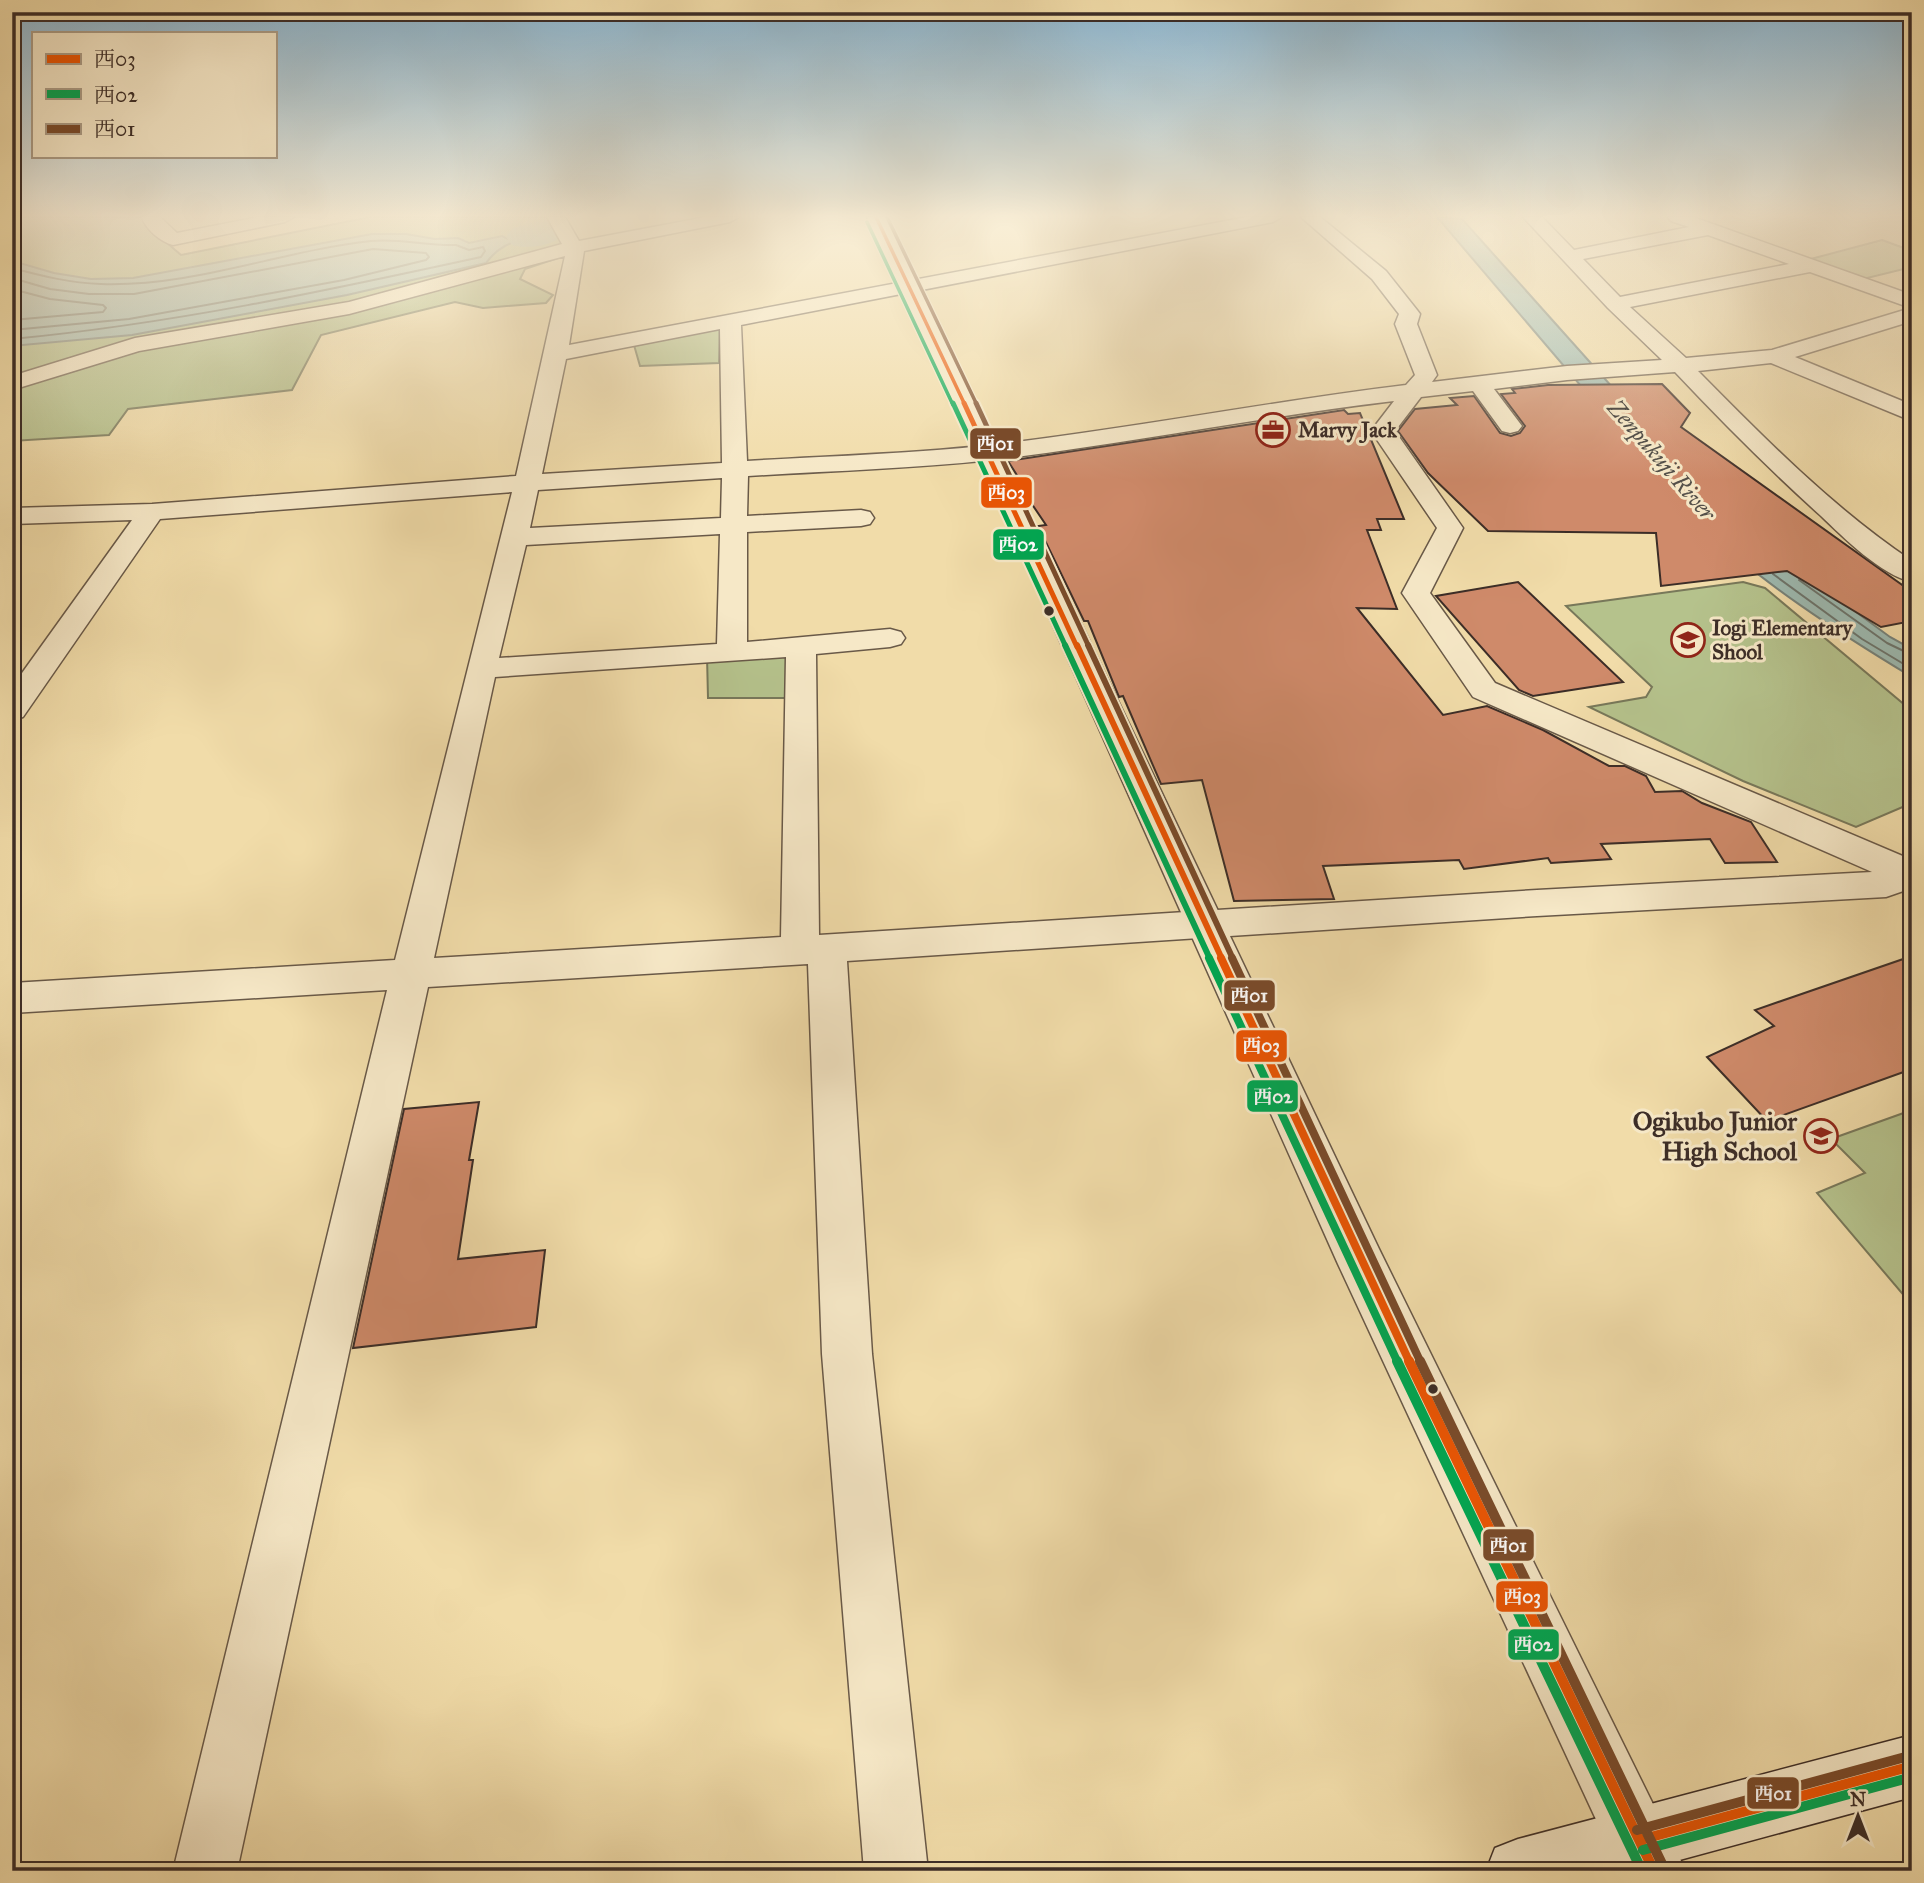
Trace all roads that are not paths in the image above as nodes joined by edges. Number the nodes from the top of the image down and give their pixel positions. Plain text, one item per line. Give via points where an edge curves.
1 (361, 305) edge
2 (566, 305) edge
3 (820, 305) edge
4 (917, 305) edge
5 (1403, 305) edge
6 (1616, 305) edge
7 (1912, 314) edge
8 (730, 322) junction
9 (557, 354) junction
10 (1774, 356) junction
11 (1680, 365) junction
12 (12, 383) edge
13 (1479, 384) junction
14 (1413, 393) junction
15 (1912, 414) edge
16 (1510, 426) dead end
17 (988, 453) junction
18 (735, 469) junction
19 (528, 483) junction
20 (152, 512) junction
21 (12, 516) edge
22 (861, 518) dead end
23 (734, 526) junction
24 (515, 537) junction
25 (1912, 574) edge
26 (890, 638) dead end
27 (801, 648) junction
28 (732, 650) junction
29 (481, 669) junction
30 (12, 710) edge
31 (1911, 874) edge
32 (1205, 924) junction
33 (814, 948) junction
34 (412, 973) junction
35 (12, 998) edge
36 (1912, 1766) edge
37 (1647, 1856) edge
38 (205, 1871) edge
39 (896, 1871) edge
40 (1518, 1871) edge

1 - 12 street via 135,345
2 - 9 street
3 - 8 street
4 - 17 street
5 - 14 street via 1410,314 1406,324 1426,375
6 - 11 street
7 - 10 street
8 - 9 street
8 - 18 street
9 - 19 street
10 - 11 street
10 - 15 street
11 - 13 street
11 - 25 street via 1766,453 1864,541
13 - 14 street
13 - 16 street
14 - 17 street via 1300,405
14 - 31 street via 1383,431 1450,528 1416,593 1484,690
17 - 18 street
17 - 32 street
18 - 19 street
18 - 23 street
19 - 20 street
19 - 24 street
20 - 21 street
20 - 30 street
22 - 23 street
23 - 24 street
23 - 28 street
24 - 29 street
26 - 27 street
27 - 28 street
27 - 33 street
28 - 29 street
29 - 34 street
31 - 32 street via 1886,884
32 - 33 street
32 - 37 street via 1368,1276
33 - 34 street
33 - 39 street
34 - 35 street
34 - 38 street
36 - 37 street
37 - 40 street

